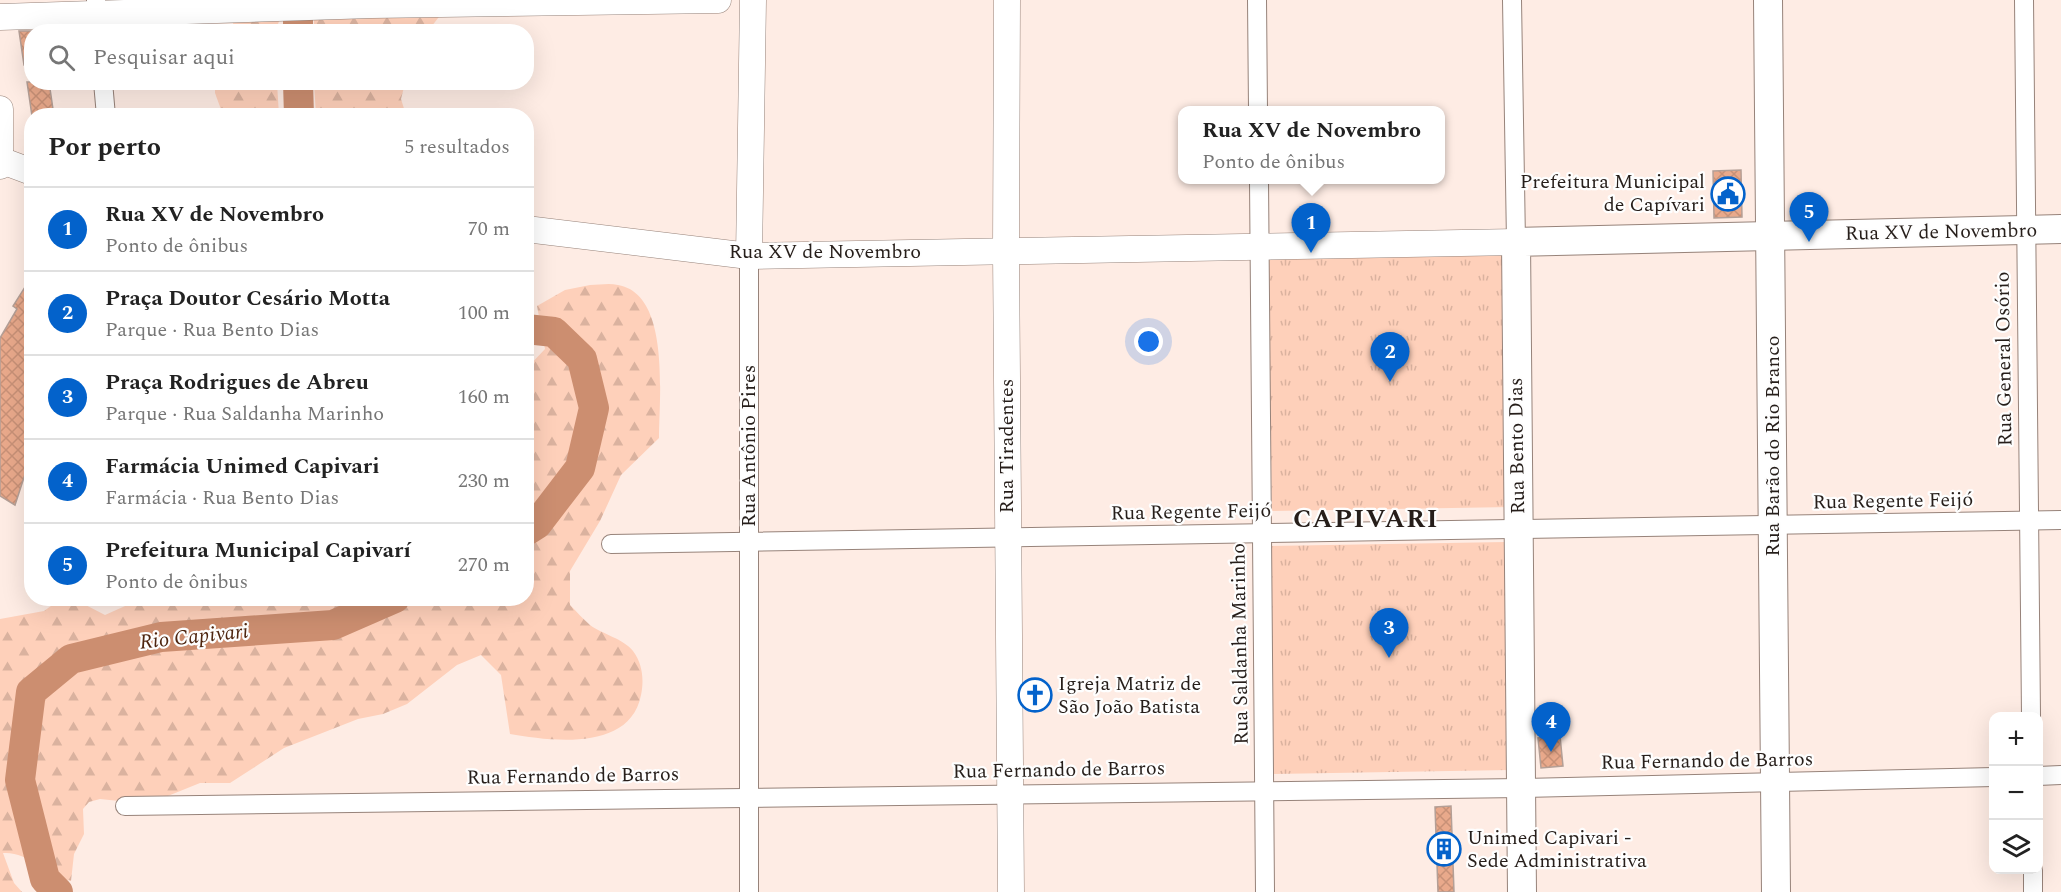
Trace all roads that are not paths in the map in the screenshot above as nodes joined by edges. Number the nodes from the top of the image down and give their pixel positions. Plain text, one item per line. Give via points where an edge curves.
1 (718, 0) edge
2 (753, 0) edge
3 (1007, 0) edge
4 (1257, 0) edge
5 (1512, 0) edge
6 (1767, 0) edge
7 (2024, 0) edge
8 (98, 15) edge
9 (0, 17) edge
10 (103, 90) edge
11 (1258, 106) edge
12 (105, 108) edge
13 (0, 109) edge
14 (0, 163) edge
15 (24, 170) edge
16 (1259, 184) edge
17 (2061, 229) edge
18 (534, 230) edge
19 (2025, 230) junction
20 (1772, 235) junction
21 (1515, 242) junction
22 (1259, 247) junction
23 (1006, 251) junction
24 (749, 256) junction
25 (2061, 520) edge
26 (2029, 521) junction
27 (1773, 526) junction
28 (1518, 531) junction
29 (1262, 533) junction
30 (1008, 537) junction
31 (749, 542) junction
32 (610, 544) dead end
33 (2031, 712) edge
34 (2061, 775) edge
35 (2043, 776) edge
36 (1989, 777) edge
37 (1775, 782) junction
38 (1521, 788) junction
39 (1264, 790) junction
40 (1010, 793) junction
41 (749, 796) junction
42 (125, 806) dead end
43 (2033, 874) edge
44 (749, 892) edge
45 (1011, 892) edge
46 (1265, 892) edge
47 (1522, 892) edge
48 (1776, 892) edge
49 (2033, 892) edge

1 - 8 main road via 372,5
2 - 24 main road, Rua Antônio Pires
3 - 23 main road, Rua Tiradentes
4 - 11 street
5 - 21 street, Rua Bento Dias
6 - 20 main road, Rua Barão do Rio Branco
7 - 19 street, Rua General Osório
8 - 9 main road
10 - 12 street
13 - 14 main road
14 - 15 main road
16 - 22 street, Rua Saldanha Marinho
17 - 19 main road, Rua XV de Novembro
18 - 24 main road, Rua XV de Novembro
19 - 20 main road, Rua XV de Novembro
19 - 26 street, Rua General Osório
20 - 21 main road, Rua XV de Novembro
20 - 27 main road, Rua Barão do Rio Branco
21 - 22 main road, Rua XV de Novembro
21 - 28 main road, Rua Bento Dias
22 - 23 main road, Rua XV de Novembro
22 - 29 street, Rua Saldanha Marinho
23 - 24 main road, Rua XV de Novembro
23 - 30 main road, Rua Tiradentes
24 - 31 street, Rua Antônio Pires
25 - 26 street, Rua Regente Feijó
26 - 27 street, Rua Regente Feijó
26 - 33 street, Rua General Osório
27 - 28 street, Rua Regente Feijó
27 - 37 main road, Rua Barão do Rio Branco
28 - 29 street, Rua Regente Feijó
28 - 38 main road, Rua Bento Dias
29 - 30 street, Rua Regente Feijó
29 - 39 street, Rua Saldanha Marinho
30 - 31 street, Rua Regente Feijó
30 - 40 main road, Rua Tiradentes
31 - 32 street, Rua Regente Feijó
31 - 41 street, Rua Antônio Pires
34 - 35 street
36 - 37 street, Rua Fernando de Barros
37 - 38 street, Rua Fernando de Barros
37 - 48 main road, Rua Barão do Rio Branco
38 - 39 street, Rua Fernando de Barros
38 - 47 main road, Rua Bento Dias
39 - 40 street, Rua Fernando de Barros
39 - 46 street, Rua Saldanha Marinho
40 - 41 street, Rua Fernando de Barros
40 - 45 main road, Rua Tiradentes
41 - 42 street, Rua Fernando de Barros
41 - 44 street, Rua Antônio Pires
43 - 49 street

